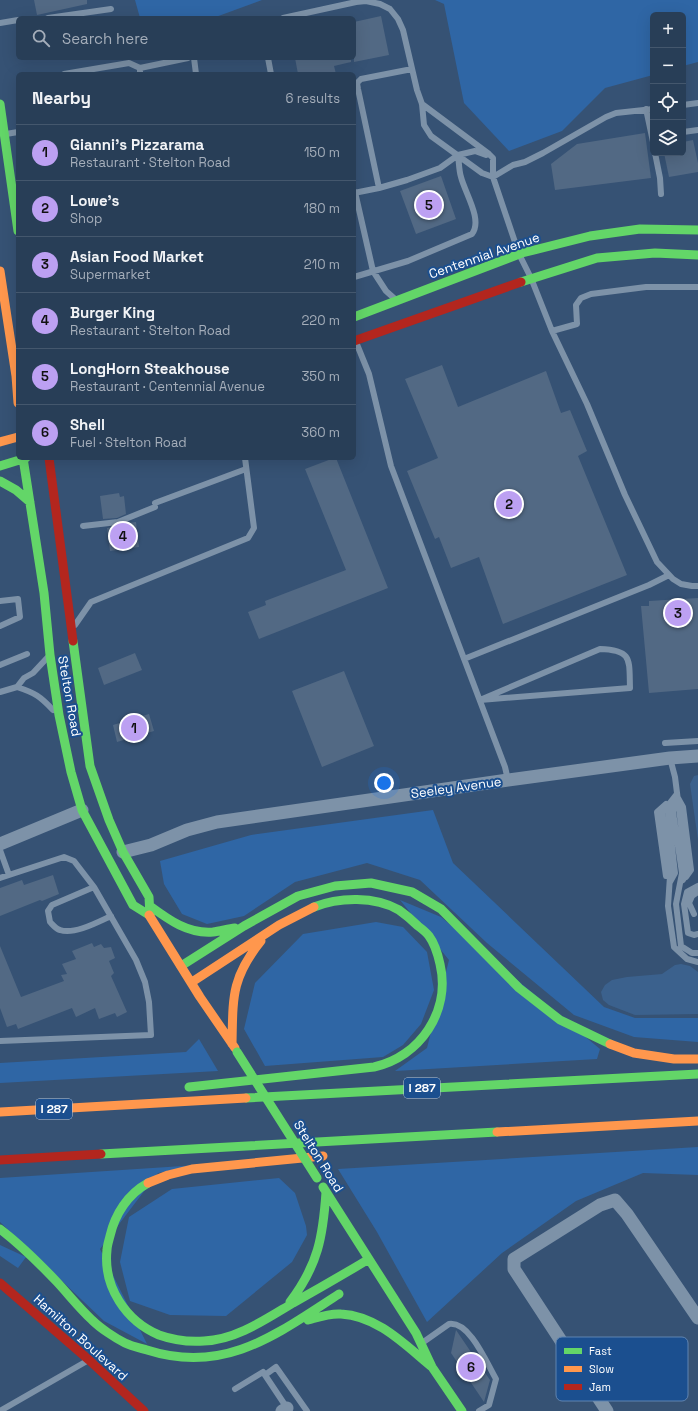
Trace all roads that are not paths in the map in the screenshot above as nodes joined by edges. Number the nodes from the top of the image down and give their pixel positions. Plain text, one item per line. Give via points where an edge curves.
1 (111, 9) dead end
2 (62, 16) edge
3 (292, 16) edge
4 (16, 20) edge
5 (0, 23) edge
6 (181, 60) edge
7 (194, 60) edge
8 (268, 60) edge
9 (412, 69) junction
10 (140, 71) edge
11 (76, 72) edge
12 (196, 72) edge
13 (271, 72) edge
14 (0, 104) edge
15 (422, 104) junction
16 (698, 104) edge
17 (686, 105) edge
18 (650, 109) edge
19 (698, 130) edge
20 (16, 132) edge
21 (686, 132) edge
22 (5, 134) junction
23 (458, 155) junction
24 (656, 156) edge
25 (492, 158) junction
26 (493, 177) junction
27 (379, 188) junction
28 (356, 192) edge
29 (661, 194) dead end
30 (356, 196) edge
31 (16, 216) edge
32 (698, 230) edge
33 (519, 254) junction
34 (698, 255) edge
35 (0, 271) edge
36 (373, 271) junction
37 (356, 275) edge
38 (531, 278) junction
39 (698, 287) edge
40 (396, 301) junction
41 (356, 316) edge
42 (552, 331) junction
43 (356, 341) edge
44 (356, 344) edge
45 (16, 376) edge
46 (16, 438) edge
47 (0, 442) edge
48 (18, 460) edge
49 (24, 460) edge
50 (49, 460) edge
51 (245, 460) edge
52 (0, 466) edge
53 (246, 469) junction
54 (0, 482) edge
55 (30, 502) junction
56 (83, 526) dead end
57 (669, 575) junction
58 (698, 586) edge
59 (0, 601) edge
60 (0, 626) edge
61 (72, 630) junction
62 (27, 654) dead end
63 (50, 655) junction
64 (464, 659) junction
65 (0, 665) edge
66 (17, 687) junction
67 (0, 692) edge
68 (480, 700) junction
69 (59, 715) junction
70 (698, 742) edge
71 (665, 743) dead end
72 (698, 756) edge
73 (670, 758) junction
74 (508, 780) junction
75 (676, 795) junction
76 (82, 810) junction
77 (0, 844) edge
78 (0, 850) edge
79 (123, 852) junction
80 (9, 875) junction
81 (0, 878) edge
82 (669, 884) junction
83 (680, 885) junction
84 (698, 886) edge
85 (94, 887) junction
86 (698, 892) edge
87 (150, 906) junction
88 (696, 914) edge
89 (111, 916) junction
90 (150, 916) junction
91 (686, 922) junction
92 (244, 926) junction
93 (272, 929) junction
94 (698, 934) edge
95 (698, 953) edge
96 (698, 962) edge
97 (181, 966) junction
98 (192, 982) junction
99 (0, 1041) edge
100 (235, 1048) junction
101 (698, 1059) edge
102 (698, 1074) edge
103 (184, 1088) dead end
104 (162, 1093) dead end
105 (146, 1104) junction
106 (0, 1112) edge
107 (698, 1121) edge
108 (382, 1138) junction
109 (372, 1148) dead end
110 (335, 1155) dead end
111 (0, 1160) edge
112 (326, 1192) junction
113 (0, 1229) edge
114 (368, 1259) junction
115 (0, 1283) edge
116 (348, 1288) dead end
117 (284, 1308) junction
118 (698, 1318) edge
119 (293, 1324) junction
120 (559, 1337) edge
121 (421, 1344) junction
122 (89, 1360) junction
123 (432, 1367) junction
124 (265, 1375) junction
125 (235, 1389) dead end
126 (600, 1401) edge
127 (285, 1410) edge
128 (0, 1411) edge
129 (144, 1411) edge
130 (307, 1411) edge
131 (462, 1411) edge
132 (479, 1411) edge
133 (607, 1411) edge

1 - 2 lane
3 - 9 lane via 356,2 380,4 390,9 398,19
4 - 5 lane
6 - 10 lane
7 - 12 lane
8 - 13 lane
9 - 15 lane
9 - 27 lane via 361,79 358,83
10 - 11 lane via 129,63
14 - 22 main road
15 - 23 lane via 424,125 431,136
15 - 25 lane
16 - 17 lane
18 - 26 lane via 616,113 606,117 543,154 514,165
19 - 21 lane
20 - 22 lane
22 - 31 main road
23 - 25 lane via 475,151
23 - 26 lane
23 - 27 lane via 440,168
23 - 36 lane via 460,176 476,217 475,230 472,234 408,261
24 - 29 lane
25 - 26 lane
26 - 33 lane
27 - 28 lane
30 - 36 lane
32 - 33 main road, Centennial Avenue via 640,229 590,236
33 - 38 lane
33 - 40 main road, Centennial Avenue
34 - 38 main road via 655,253 597,258
35 - 45 main road
36 - 37 lane
36 - 40 lane
38 - 42 lane
38 - 43 main road
39 - 42 lane via 646,287 591,294 580,298 576,305 577,324
40 - 41 main road, Centennial Avenue
42 - 57 lane via 657,562
44 - 64 lane via 368,374 391,466
46 - 47 main road
48 - 52 main road
49 - 55 main road, Stelton Road
50 - 61 main road, Stelton Road
51 - 53 lane
53 - 56 lane via 118,522
53 - 61 lane via 254,528 248,538 91,602
54 - 55 main road via 10,485
55 - 63 main road, Stelton Road
57 - 58 lane via 682,584
57 - 64 lane via 650,585
59 - 60 lane via 18,599 20,617
61 - 79 main road, Stelton Road via 90,766 102,803
62 - 65 lane
63 - 66 lane
63 - 69 main road, Stelton Road
64 - 68 lane
66 - 67 lane
66 - 69 lane via 34,693
68 - 68 lane via 630,688 629,660 623,652 600,649
68 - 74 lane
69 - 76 main road, Stelton Road
70 - 71 lane
72 - 73 street, Seeley Avenue
73 - 74 street, Seeley Avenue
73 - 75 lane
74 - 79 street, Seeley Avenue via 217,822
75 - 82 lane via 668,812 675,873
75 - 82 lane via 657,812
75 - 83 lane via 673,812 682,873
75 - 83 lane via 683,808 691,870
76 - 77 street
76 - 90 main road, Stelton Road via 133,905
78 - 80 lane
79 - 87 main road, Stelton Road via 149,897
80 - 81 lane
80 - 85 lane via 64,857 74,861
82 - 96 lane via 668,906 674,948 687,959
83 - 95 lane via 676,904 681,946 692,953
84 - 91 lane via 687,892 684,904
85 - 89 lane
85 - 89 lane via 52,905 48,912 50,922 58,930 67,931 91,925
86 - 88 lane via 692,896 689,903
87 - 90 main road, Stelton Road
87 - 92 main road via 190,930 211,932
88 - 91 lane
89 - 99 lane via 136,960 145,982 151,1035
90 - 97 main road, Stelton Road
91 - 94 lane via 688,933
92 - 97 main road
92 - 101 main road via 298,896 335,886 371,883 412,892 442,909 519,988 560,1020 598,1040 634,1052 674,1059
93 - 98 main road
93 - 100 main road via 257,946 237,980 232,1004
93 - 103 main road via 295,915 328,903 355,900 374,902 406,914 430,937 442,969 441,999 432,1026 417,1046 392,1062 374,1067
97 - 98 main road, Stelton Road
98 - 100 main road, Stelton Road
100 - 112 main road, Stelton Road, bridge
102 - 105 main road, I 287
104 - 105 main road
105 - 106 main road, I 287
107 - 108 main road
108 - 109 main road
108 - 111 main road
110 - 117 main road via 202,1168 160,1178 132,1196 122,1207 109,1234 106,1262 108,1279 115,1296 131,1317 158,1335 192,1342 225,1338 255,1326
112 - 114 main road, Stelton Road
112 - 117 main road via 320,1248 297,1294
113 - 119 main road via 19,1244 93,1321 125,1343 159,1354 213,1358 261,1342
114 - 117 main road
114 - 121 main road, Stelton Road via 373,1272
115 - 122 main road, Hamilton Boulevard
116 - 119 main road
118 - 120 street via 615,1200 600,1205 514,1259 514,1269
119 - 123 main road via 334,1314 364,1318 393,1334
121 - 123 main road, Stelton Road
121 - 132 lane via 452,1323 471,1334 496,1379 489,1405
122 - 128 lane
122 - 129 main road, Hamilton Boulevard
123 - 131 main road, Stelton Road
124 - 125 lane via 263,1372
124 - 127 lane
124 - 130 lane via 276,1367
126 - 133 street

